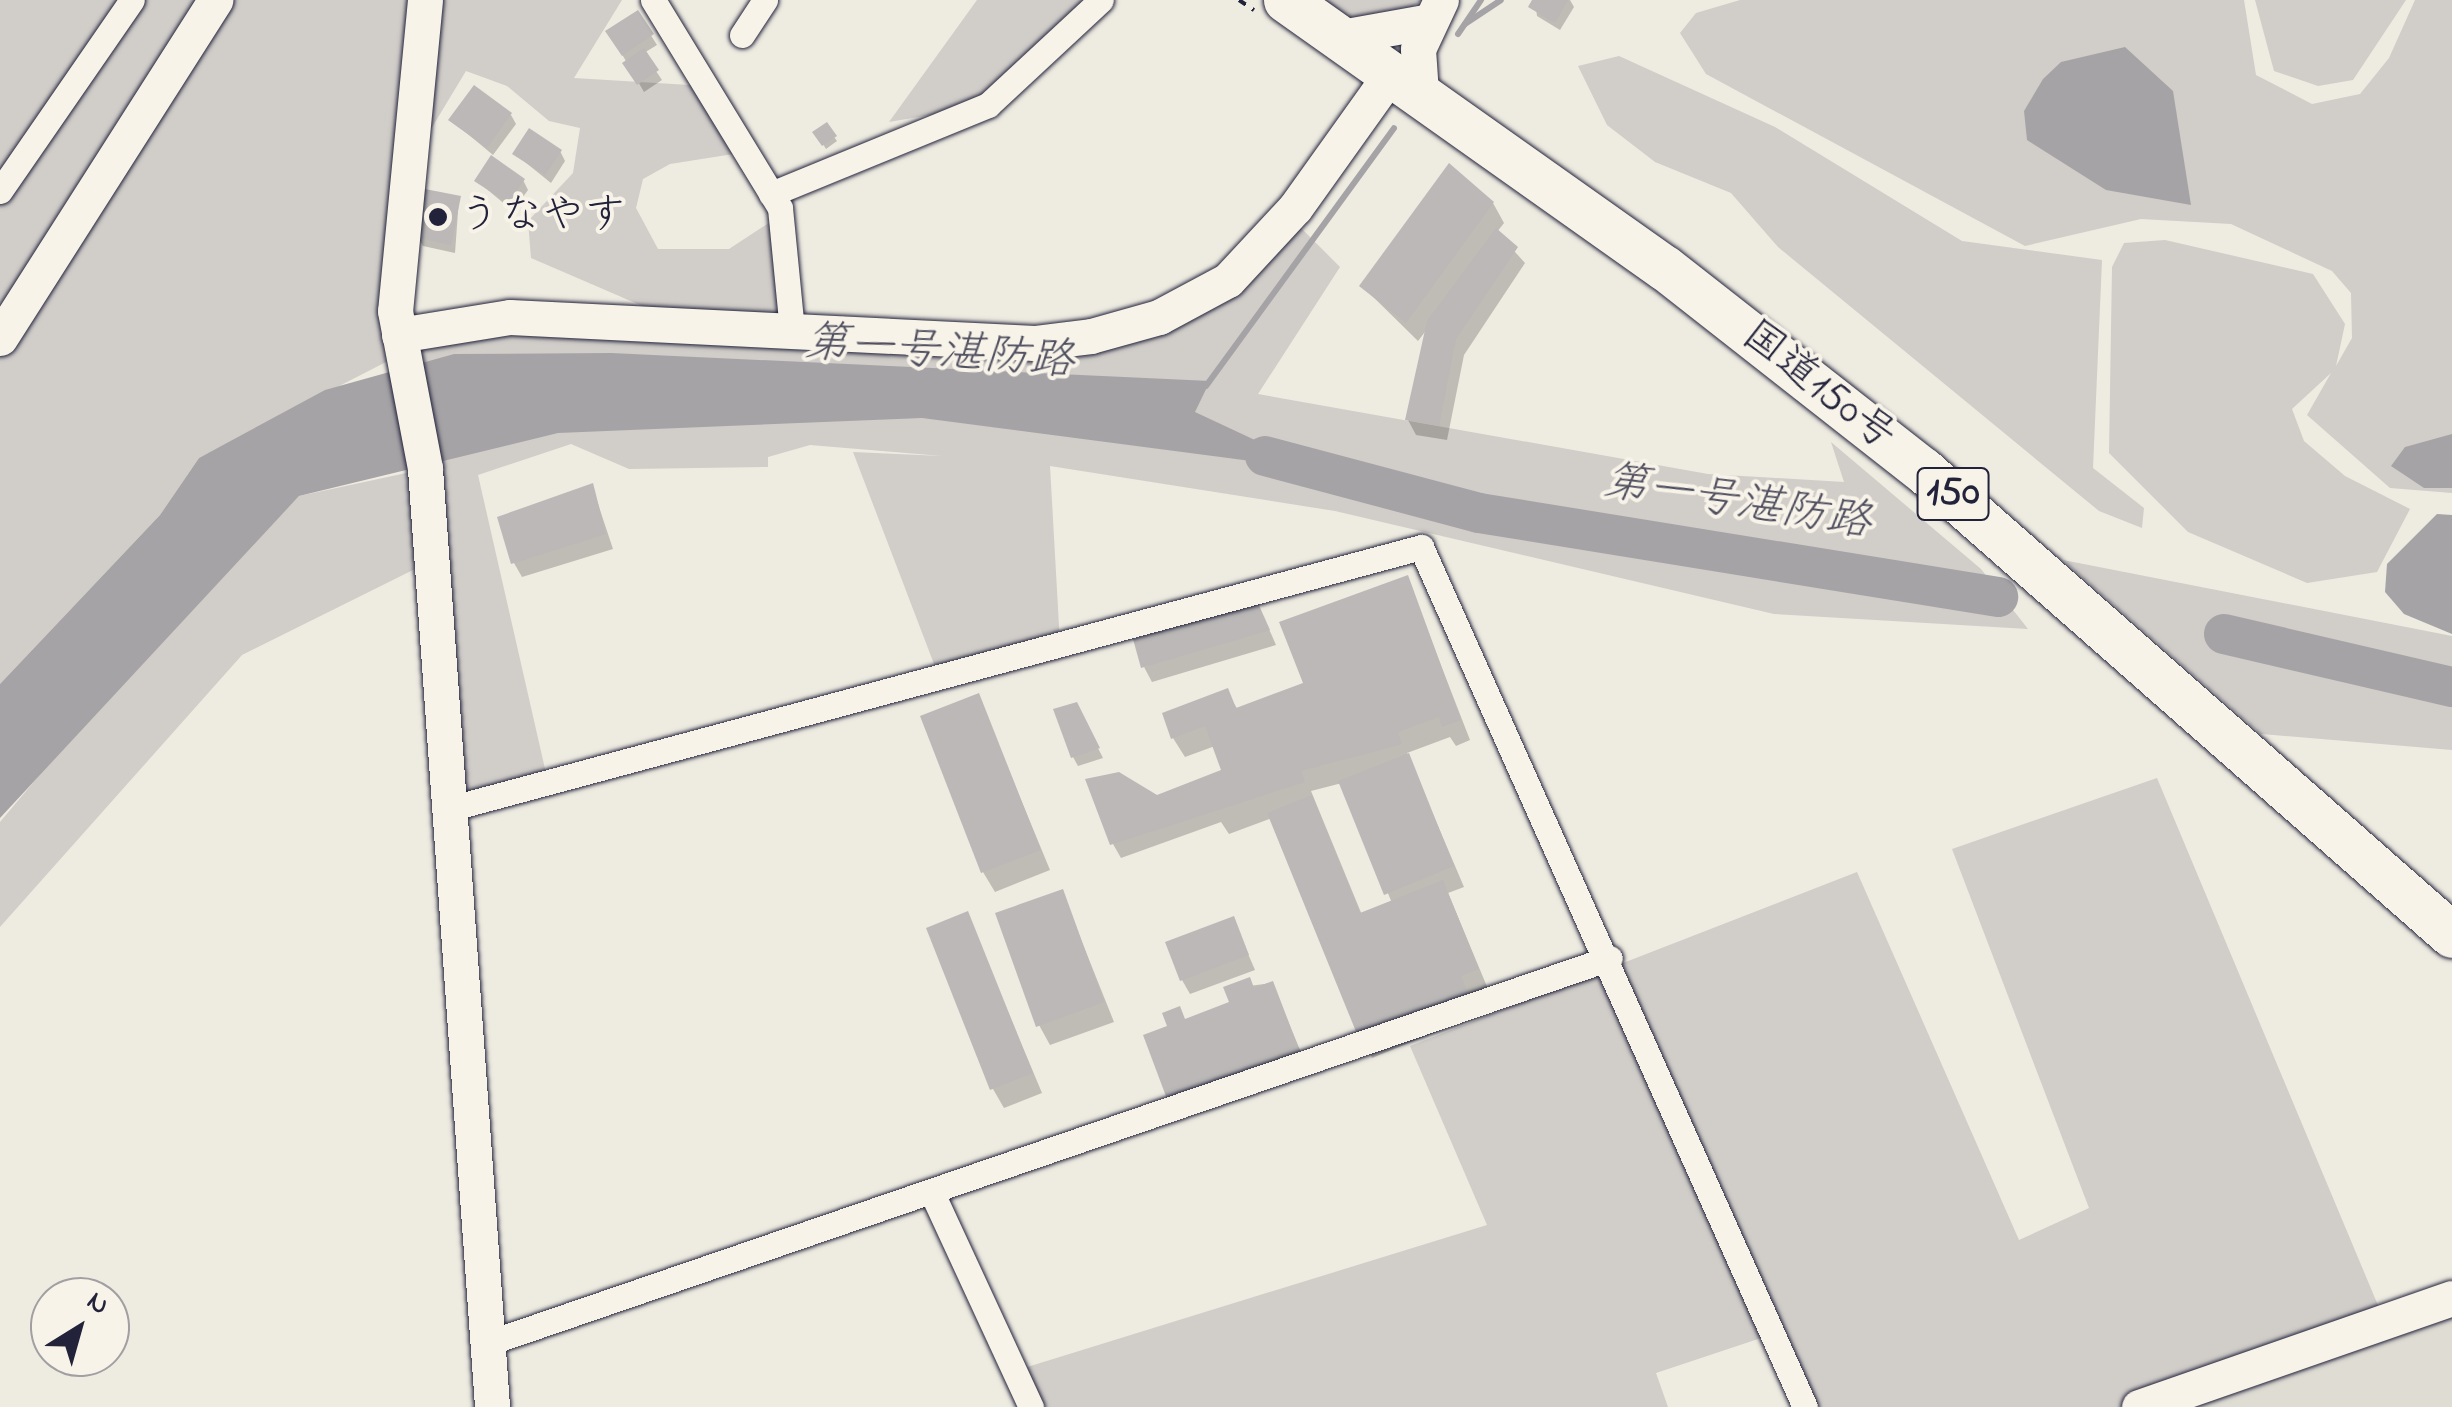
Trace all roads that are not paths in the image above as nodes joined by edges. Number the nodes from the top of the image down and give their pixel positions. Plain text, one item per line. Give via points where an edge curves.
1 (132, 0) edge
2 (216, 0) edge
3 (425, 0) edge
4 (653, 0) edge
5 (765, 0) edge
6 (1286, 0) edge
7 (1098, 1) edge
8 (1433, 11) edge
9 (742, 34) dead end
10 (1340, 37) junction
11 (1407, 83) junction
12 (0, 190) edge
13 (771, 194) junction
14 (792, 330) junction
15 (399, 334) junction
16 (0, 338) edge
17 (452, 808) junction
18 (2452, 935) edge
19 (1610, 958) junction
20 (933, 1195) junction
21 (2452, 1298) edge
22 (488, 1343) junction
23 (492, 1407) edge
24 (1031, 1407) edge
25 (1805, 1407) edge
26 (2139, 1407) edge

1 - 12 street
2 - 16 street
3 - 15 street via 397,269
4 - 13 street
5 - 9 street
6 - 10 highway, 国道150号 / 150
7 - 13 street via 1062,27 988,105
8 - 10 street
8 - 11 street
10 - 11 highway, 国道150号 / 150
11 - 14 street via 1228,280 1159,318 1034,343
11 - 18 highway, 国道150号 / 150 via 1924,470
13 - 14 street
14 - 15 street via 510,317
15 - 17 street via 426,469
17 - 19 street via 1422,547
17 - 22 street
19 - 20 street
19 - 25 street
20 - 22 street
20 - 24 street
21 - 26 street
22 - 23 street

